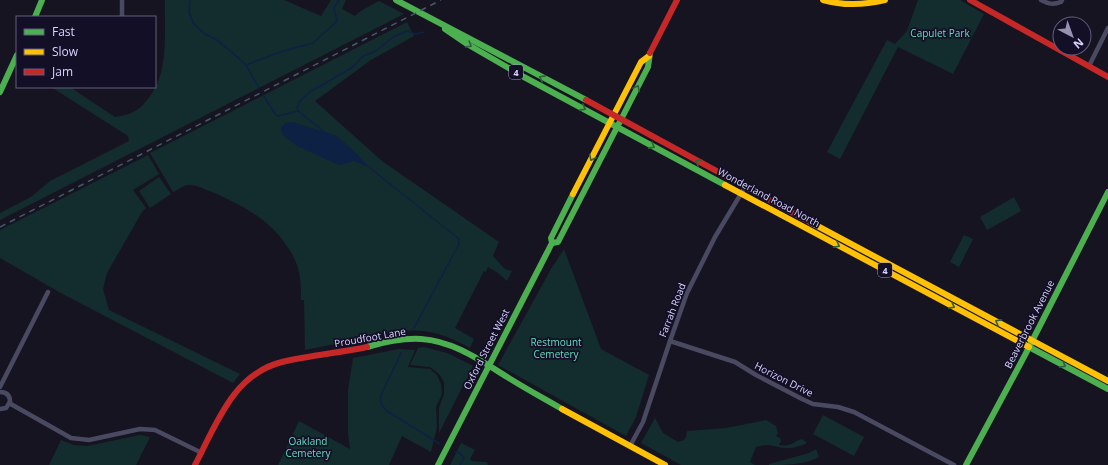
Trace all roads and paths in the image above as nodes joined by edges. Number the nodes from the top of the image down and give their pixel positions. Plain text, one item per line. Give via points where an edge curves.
1 (42, 0) edge
2 (122, 0) edge
3 (396, 0) edge
4 (677, 0) edge
5 (823, 0) edge
6 (885, 0) edge
7 (970, 0) edge
8 (1041, 0) edge
9 (1062, 0) edge
10 (34, 16) edge
11 (122, 16) edge
12 (426, 16) junction
13 (1108, 28) edge
14 (649, 56) junction
15 (16, 57) edge
16 (1089, 66) junction
17 (1108, 77) edge
18 (0, 92) edge
19 (614, 115) junction
20 (622, 119) junction
21 (610, 123) junction
22 (617, 127) junction
23 (745, 187) junction
24 (741, 194) junction
25 (1107, 195) edge
26 (552, 244) junction
27 (48, 292) dead end
28 (1032, 340) junction
29 (670, 341) junction
30 (1029, 347) junction
31 (488, 366) junction
32 (1108, 381) edge
33 (0, 387) edge
34 (1108, 388) edge
35 (0, 392) edge
36 (9, 403) junction
37 (0, 409) edge
38 (630, 446) junction
39 (202, 453) junction
40 (195, 465) edge
41 (438, 465) edge
42 (665, 465) edge
43 (954, 465) edge
44 (966, 465) edge

1 - 10 main road
2 - 11 street
3 - 12 main road, Wonderland Road North / 4
4 - 14 main road, Oxford Street West
5 - 6 main road via 855,5
7 - 16 main road
8 - 9 street via 1055,4
19 -> 12 main road, Wonderland Road North / 4
12 -> 21 main road, Wonderland Road North / 4 via 467,44
13 - 16 street
14 - 19 main road, Oxford Street West via 641,62
20 -> 14 main road, Oxford Street West via 648,67
15 - 18 main road
16 - 17 main road
19 - 20 main road, Wonderland Road North / 4
19 - 21 main road, Oxford Street West
20 - 22 main road, Oxford Street West
23 -> 20 main road, Wonderland Road North / 4
21 - 22 main road, Wonderland Road North / 4
21 -> 26 main road, Oxford Street West via 551,238
22 -> 24 main road, Wonderland Road North / 4
22 - 26 main road, Oxford Street West via 558,242
23 - 24 street, Farrah Road
28 -> 23 main road, Wonderland Road North / 4
24 - 29 street, Farrah Road via 715,237 687,293
24 -> 30 main road, Wonderland Road North / 4
25 - 28 main road, Beaverbrook Avenue
26 - 31 main road, Oxford Street West
27 - 33 street
28 - 30 main road, Beaverbrook Avenue
28 - 32 main road, Wonderland Road North / 4
29 - 38 street, Farrah Road via 643,422
29 - 43 street, Horizon Drive via 735,362 812,404 854,412
30 -> 34 main road, Wonderland Road North / 4
30 - 44 main road, Beaverbrook Avenue
31 - 38 main road, Proudfoot Lane
31 - 39 main road, Proudfoot Lane via 445,343 422,339 396,341 285,361 264,368 242,385 220,415
31 - 41 main road, Oxford Street West
35 - 36 street via 8,395
36 - 37 street via 6,408
36 - 39 street via 71,438 89,440 140,429 155,430
38 - 42 main road, Proudfoot Lane
39 - 40 main road, Proudfoot Lane

